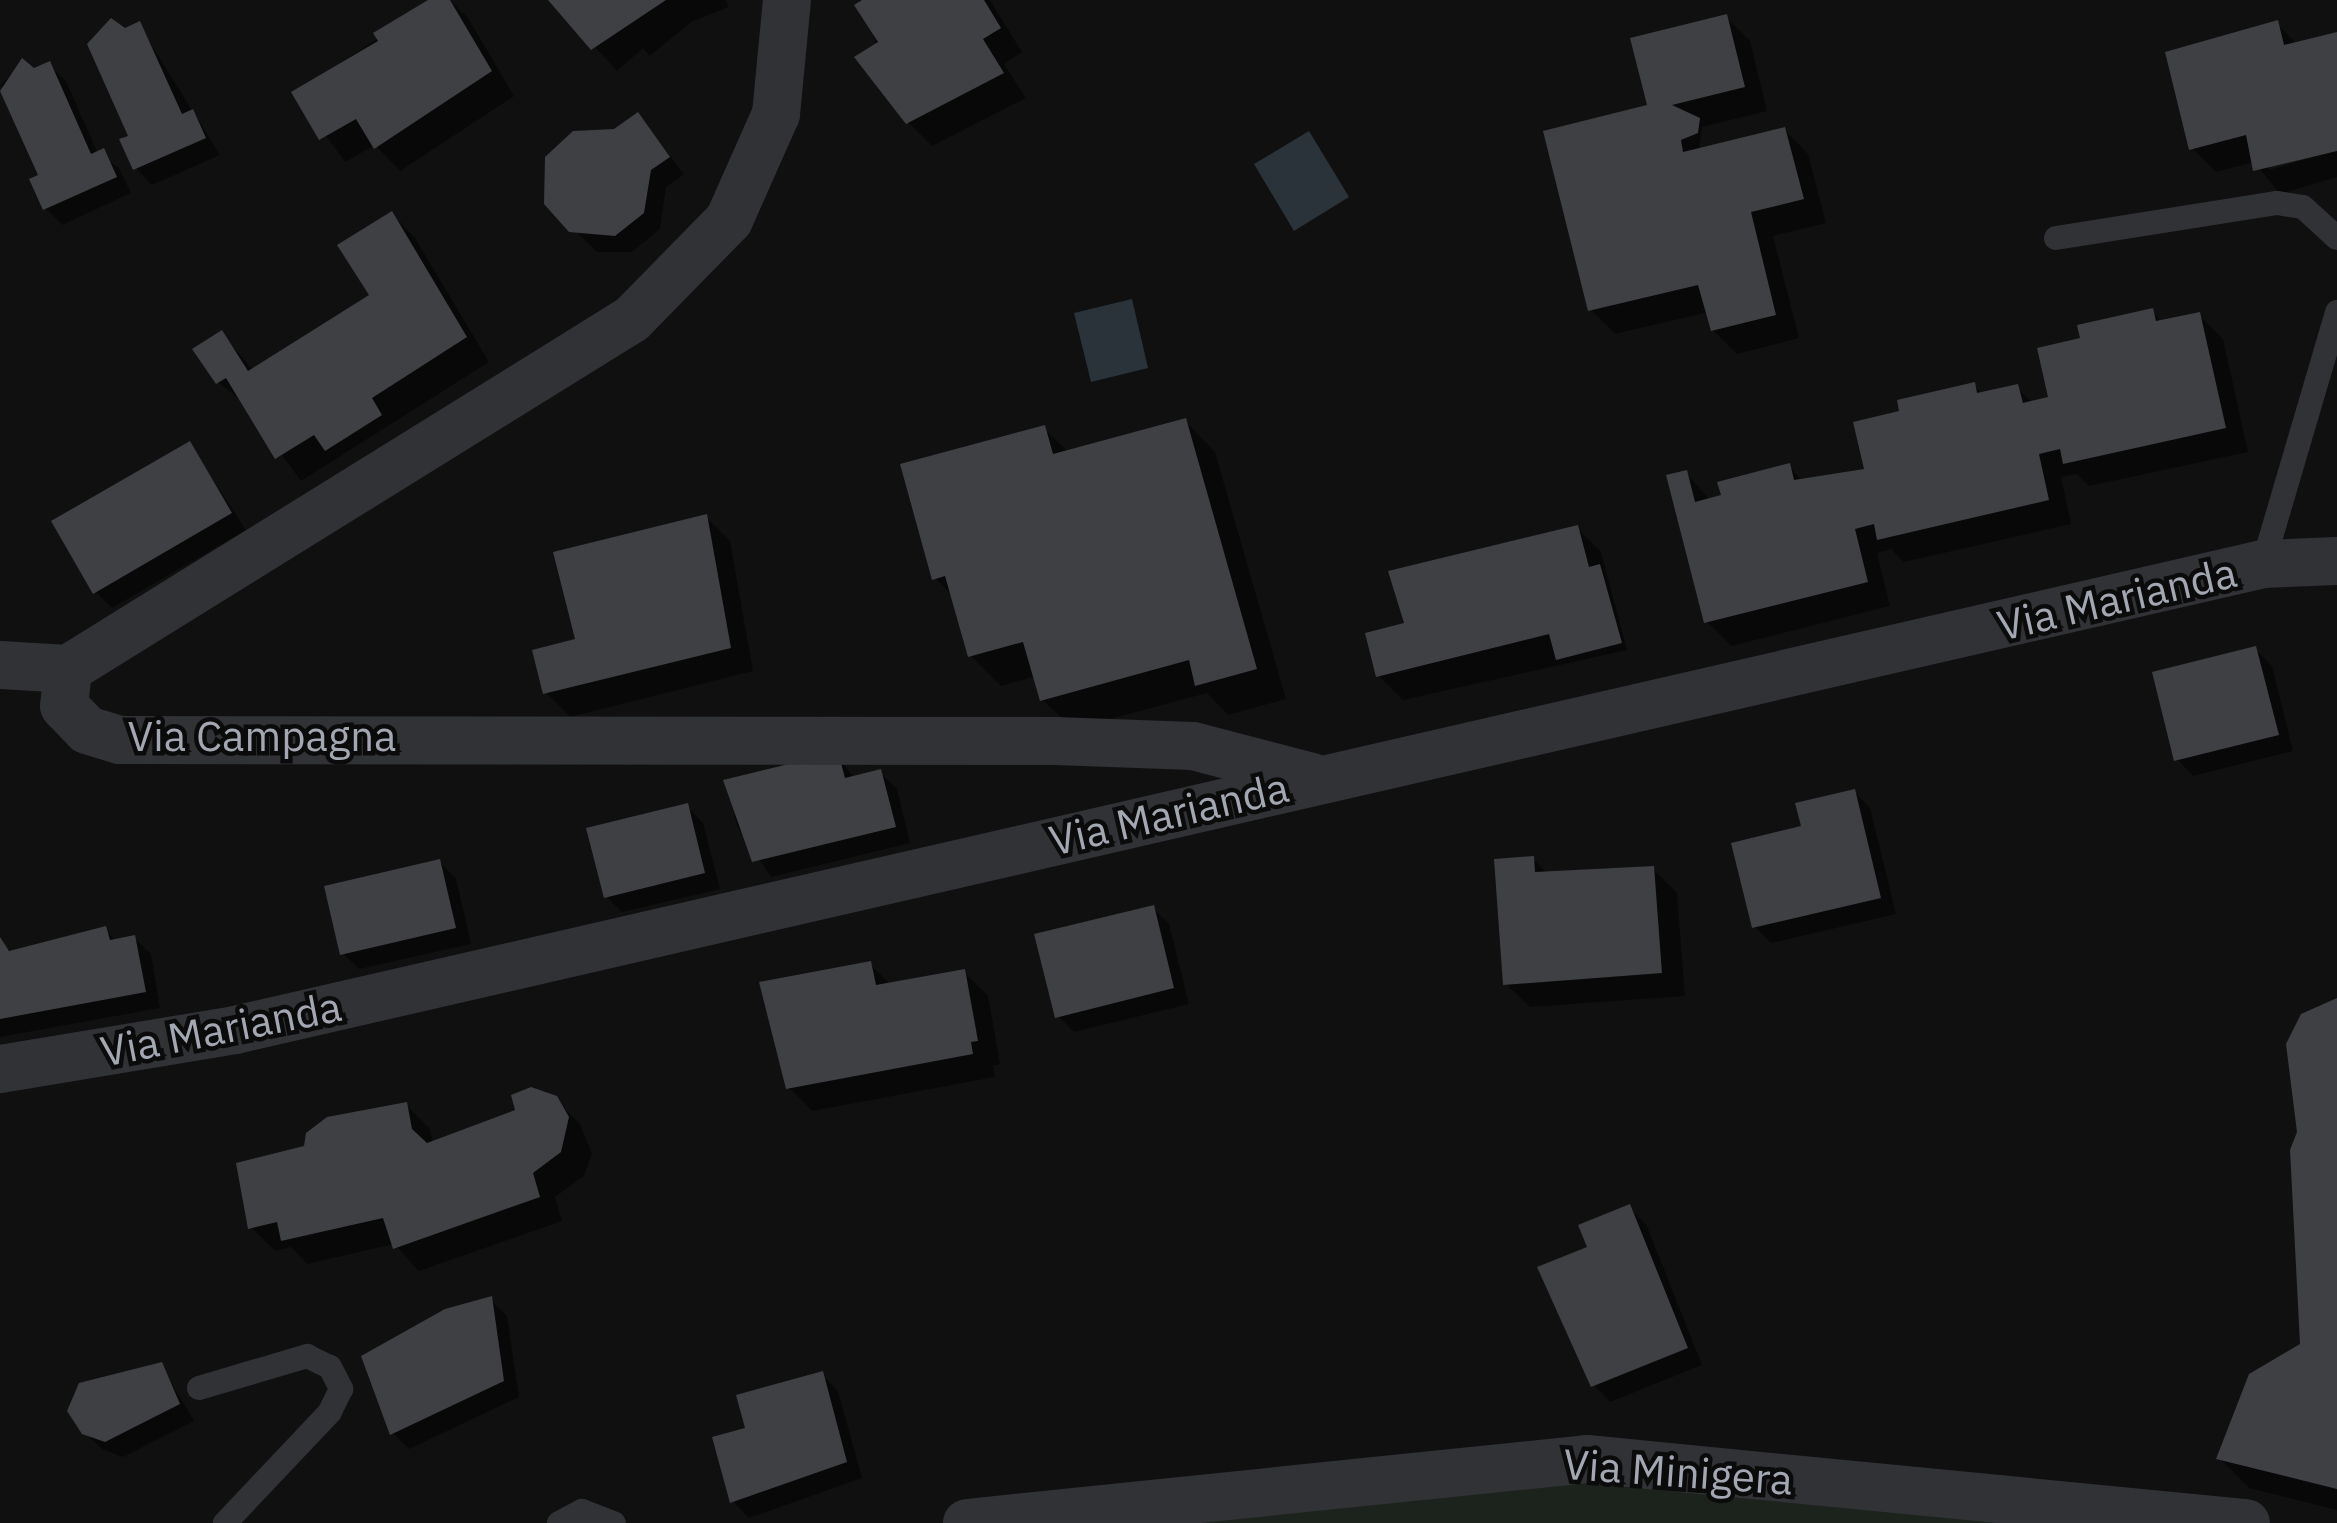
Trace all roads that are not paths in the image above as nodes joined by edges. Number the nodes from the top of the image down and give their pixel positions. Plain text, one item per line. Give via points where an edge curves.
1 (787, 0) edge
2 (2056, 238) dead end
3 (2337, 238) edge
4 (2337, 312) edge
5 (2337, 561) edge
6 (2263, 564) junction
7 (0, 665) edge
8 (68, 669) junction
9 (1322, 779) junction
10 (0, 1069) edge
11 (199, 1388) dead end
12 (225, 1523) edge
13 (559, 1523) edge
14 (614, 1523) edge
15 (968, 1523) edge
16 (2246, 1523) edge

1 - 8 street via 776,114 729,220 632,319
2 - 3 lane via 2277,202 2303,207
4 - 6 lane
5 - 6 street, Via Marianda
6 - 9 street, Via Marianda
7 - 8 street
8 - 9 street, Via Campagna via 64,706 87,730 120,740 629,735 1193,746
9 - 10 street, Via Marianda via 236,1030
11 - 12 lane via 307,1356 330,1366 341,1389 330,1412
13 - 14 lane via 582,1511
15 - 16 street, Via Minigera via 1587,1459

